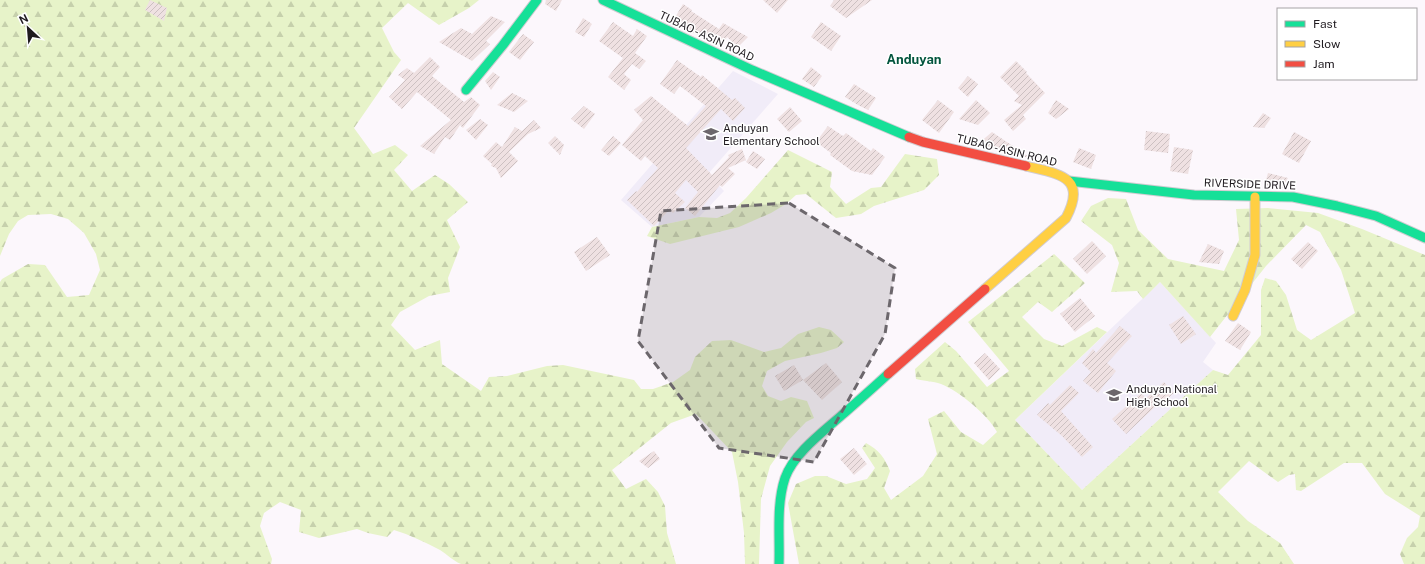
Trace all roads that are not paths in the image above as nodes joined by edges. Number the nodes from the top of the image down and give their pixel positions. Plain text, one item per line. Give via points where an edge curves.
1 (537, 0) edge
2 (603, 0) edge
3 (466, 90) dead end
4 (1069, 181) junction
5 (1255, 197) junction
6 (1425, 238) edge
7 (1233, 316) dead end
8 (779, 564) edge

1 - 3 main road
2 - 4 main road, TUBAO - ASIN ROAD via 752,70 902,134 923,142 1058,174
4 - 5 main road, RIVERSIDE DRIVE via 1156,192
4 - 8 main road via 1074,192 1073,205 1066,218 819,435 801,454 789,470 782,490
5 - 6 main road, RIVERSIDE DRIVE via 1293,197 1337,206 1376,216
5 - 7 main road via 1255,255 1245,290

